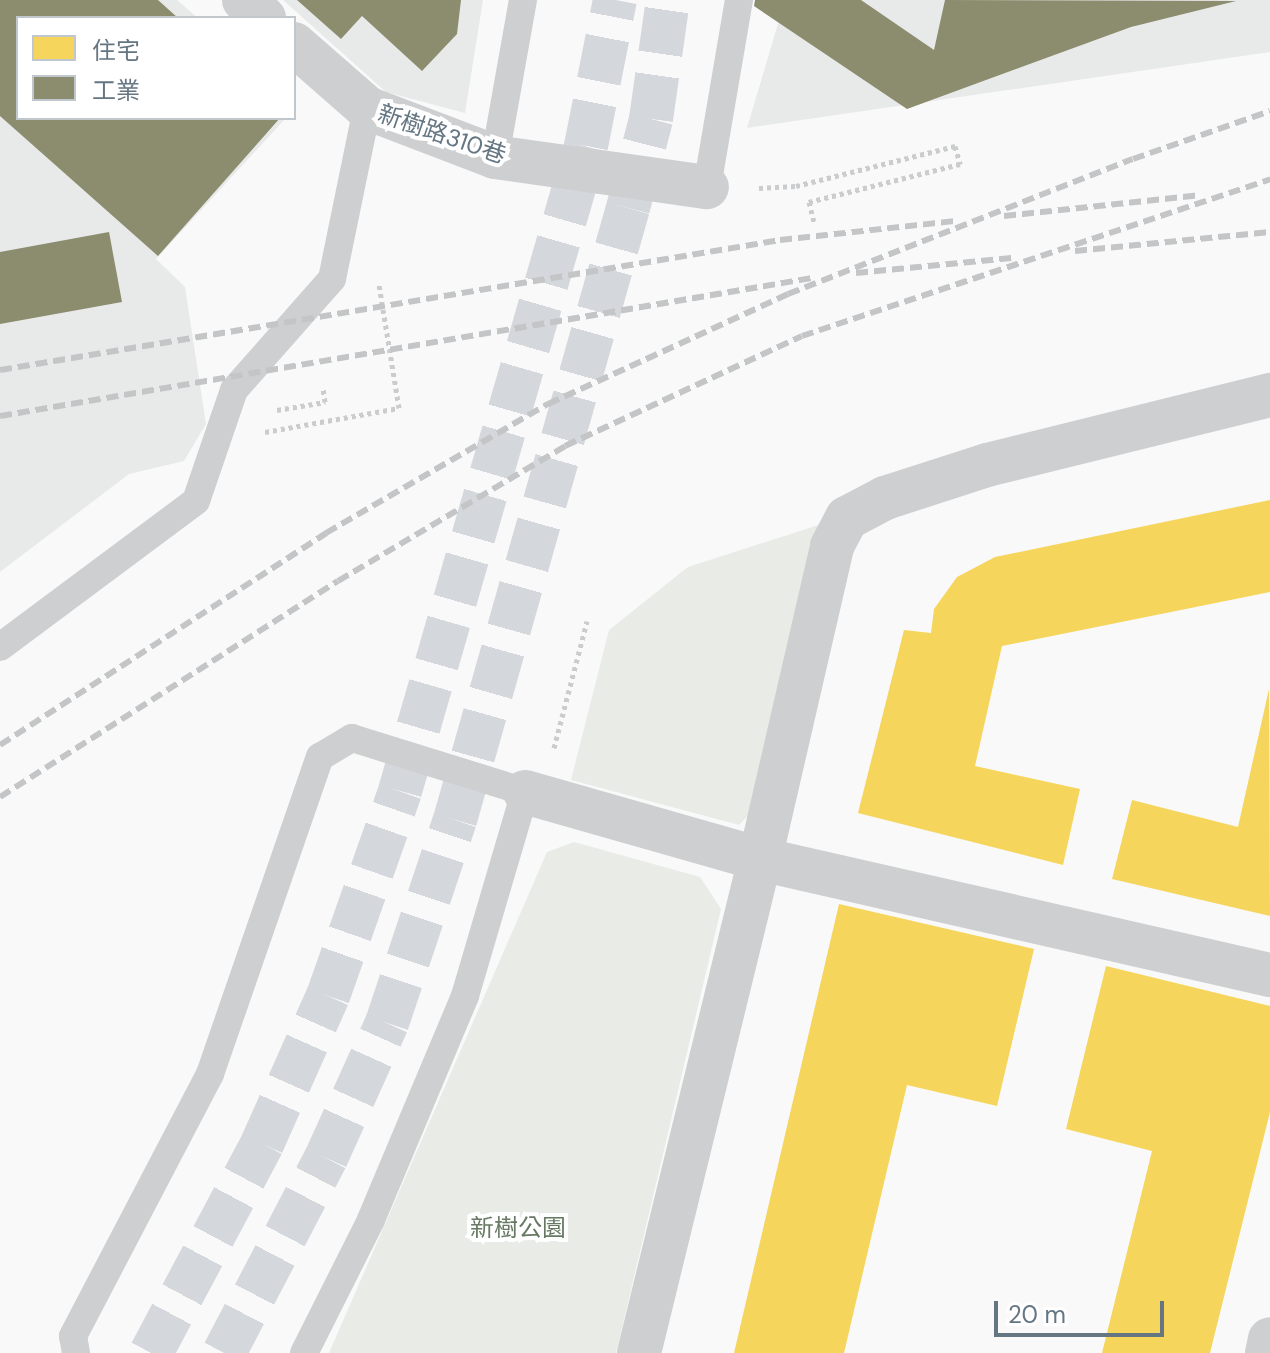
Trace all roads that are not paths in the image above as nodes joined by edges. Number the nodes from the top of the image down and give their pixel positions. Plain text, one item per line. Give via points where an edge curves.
1 (244, 0) edge
2 (523, 0) edge
3 (739, 0) edge
4 (262, 16) edge
5 (296, 46) edge
6 (367, 108) junction
7 (495, 157) junction
8 (707, 187) joint
9 (1270, 395) edge
10 (0, 647) edge
11 (533, 794) junction
12 (760, 859) junction
13 (1270, 975) edge
14 (1270, 1339) edge
15 (76, 1353) edge
16 (304, 1353) edge
17 (639, 1353) edge
18 (1267, 1353) edge

1 - 4 street
2 - 7 lane
3 - 8 lane
5 - 6 street, 新樹路310巷
6 - 7 street, 新樹路310巷
6 - 10 lane via 332,279 234,390 196,501
7 - 8 street, 新樹路310巷
9 - 12 street via 987,465 885,498 847,518 832,546
11 - 12 street
11 - 15 lane via 352,738 320,757 210,1074 73,1336
11 - 16 lane via 465,996 371,1220
12 - 13 street
12 - 17 street
14 - 18 street

